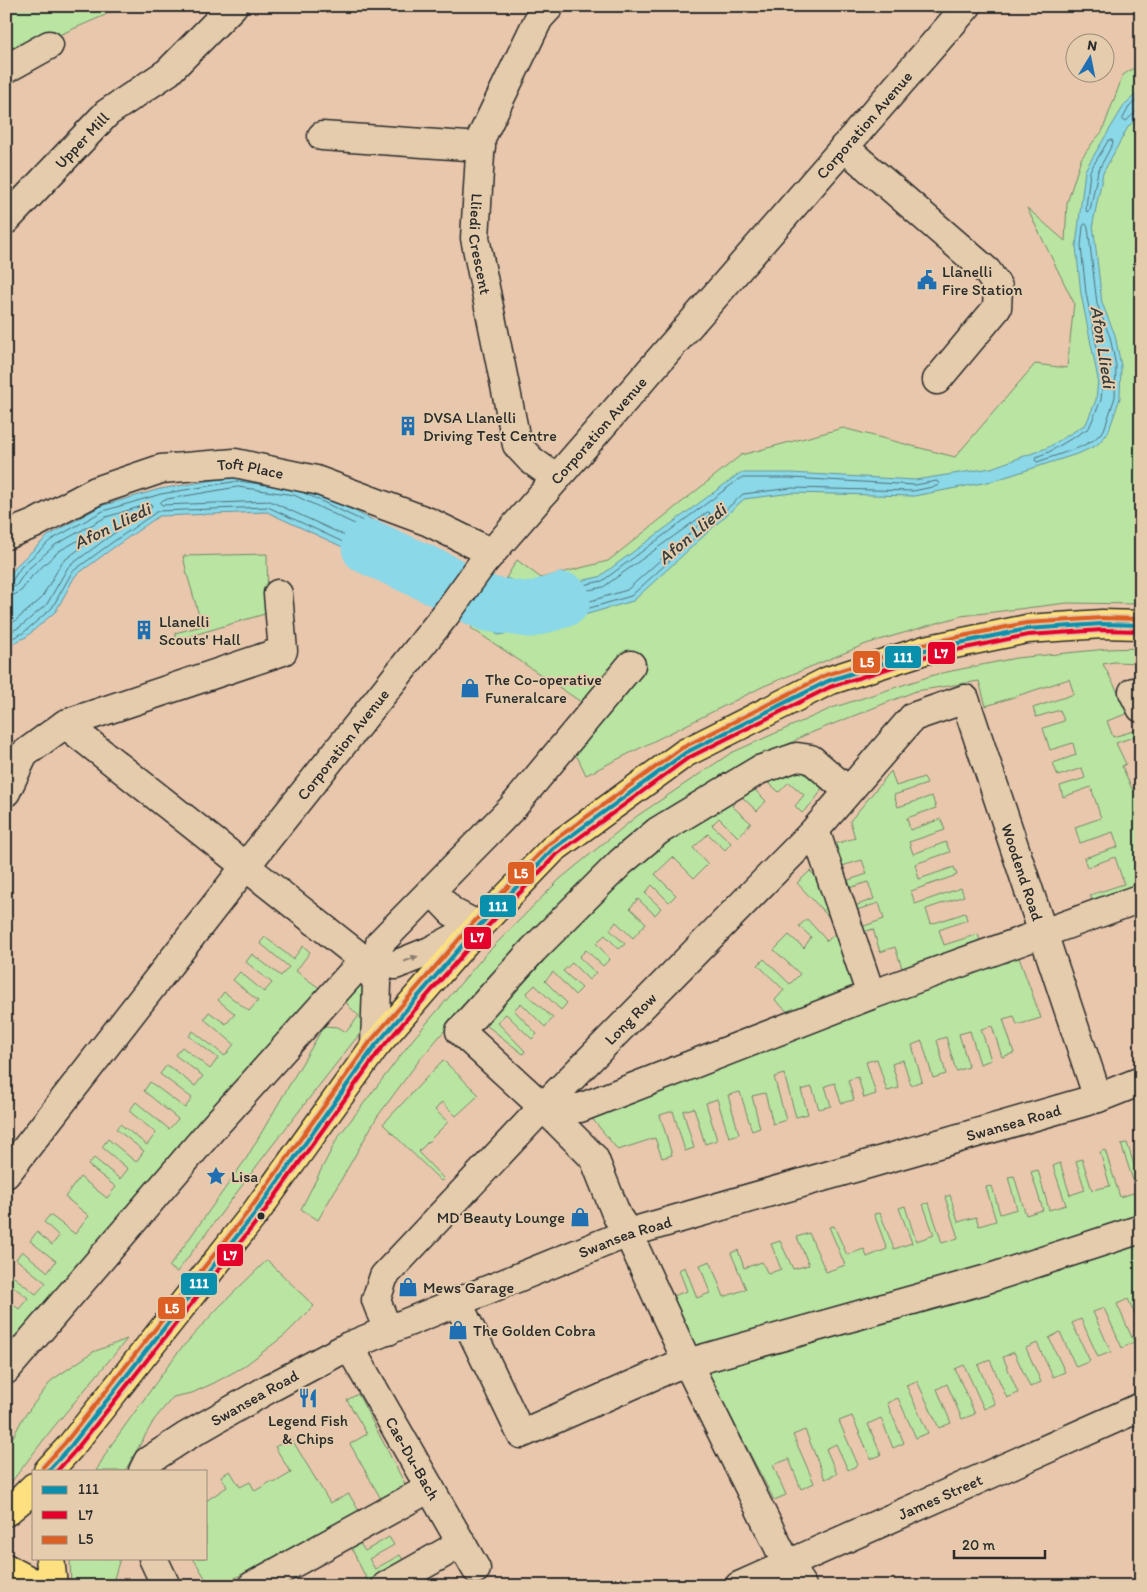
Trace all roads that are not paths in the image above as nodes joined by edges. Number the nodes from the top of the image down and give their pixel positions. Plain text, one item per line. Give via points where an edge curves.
1 (233, 6) edge
2 (550, 6) edge
3 (966, 6) edge
4 (49, 45) dead end
5 (6, 69) edge
6 (322, 136) dead end
7 (481, 147) junction
8 (844, 147) junction
9 (6, 220) edge
10 (937, 380) dead end
11 (556, 478) junction
12 (6, 535) edge
13 (487, 559) junction
14 (278, 594) dead end
15 (1141, 625) edge
16 (631, 666) dead end
17 (913, 717) joint
18 (64, 724) junction
19 (15, 753) edge
20 (848, 791) junction
21 (6, 792) edge
22 (815, 830) junction
23 (245, 867) junction
24 (432, 890) junction
25 (1141, 898) edge
26 (479, 926) junction
27 (1043, 932) junction
28 (365, 959) junction
29 (870, 995) junction
30 (375, 1046) junction
31 (1141, 1081) edge
32 (1098, 1098) junction
33 (543, 1107) junction
34 (6, 1174) edge
35 (1141, 1229) edge
36 (628, 1233) junction
37 (457, 1301) junction
38 (388, 1331) junction
39 (349, 1346) junction
40 (688, 1364) junction
41 (6, 1370) edge
42 (1141, 1407) edge
43 (66, 1459) edge
44 (50, 1470) edge
45 (144, 1470) edge
46 (430, 1488) junction
47 (32, 1489) edge
48 (6, 1512) edge
49 (462, 1543) junction
50 (50, 1560) edge
51 (154, 1560) edge
52 (6, 1568) edge
53 (476, 1568) dead end
54 (794, 1575) edge
55 (34, 1586) edge
56 (53, 1586) edge
57 (166, 1586) edge
58 (252, 1586) edge
59 (386, 1586) edge
60 (739, 1586) edge

1 - 9 street, Upper Mill via 168,72 107,113
2 - 7 street, Lliedi Crescent via 539,18 482,138
3 - 8 street, Corporation Avenue
4 - 5 street
6 - 7 street
7 - 11 street, Lliedi Crescent via 475,238 517,445
8 - 10 street via 987,271 998,287 997,308
8 - 11 street, Corporation Avenue
11 - 13 street, Corporation Avenue
12 - 13 street, Toft Place via 96,491 161,469 235,463 316,480 429,522
13 - 23 street, Corporation Avenue
14 - 18 street via 284,652
15 - 26 main road via 1027,629 925,650 828,681 685,753 553,849
16 - 24 street via 513,807
17 - 20 street, Long Row
17 - 27 street, Woodend Road via 965,699
18 - 19 street
18 - 23 street
19 - 21 street
20 - 22 street, Long Row
20 - 33 street via 811,759 797,757 759,770 658,831 621,862 533,950 460,1031
22 - 29 street
22 - 33 street, Long Row
23 - 28 street
23 - 34 street, Corporation Avenue
24 - 26 street via 452,912
24 - 28 street
25 - 27 street
28 -> 26 street via 395,965
26 - 30 main road
27 - 29 street
27 - 32 street, Woodend Road
28 - 30 street via 376,983
28 - 41 street via 206,1136
29 - 33 street via 580,1108
30 - 43 main road via 256,1212
31 - 32 street, Swansea Road
32 - 36 street, Swansea Road
33 - 36 street via 594,1158 617,1216
33 - 38 street, Long Row via 384,1276 376,1300
35 - 40 street via 984,1280
36 - 37 street, Swansea Road
36 - 40 street
37 - 38 street, Swansea Road
37 - 40 street via 521,1434 673,1367
38 - 39 street, Swansea Road
39 - 45 street, Swansea Road via 185,1437 148,1461
39 - 46 street, Cae-Du-Bach
40 - 54 street
42 - 54 street, James Street
43 - 44 main road
46 - 49 street, Cae-Du-Bach
46 - 58 street
47 - 48 main road
49 - 53 street, Cae-Du-Bach
49 - 59 street
50 - 56 main road
51 - 57 street
52 - 55 main road
54 - 60 street, James Street

